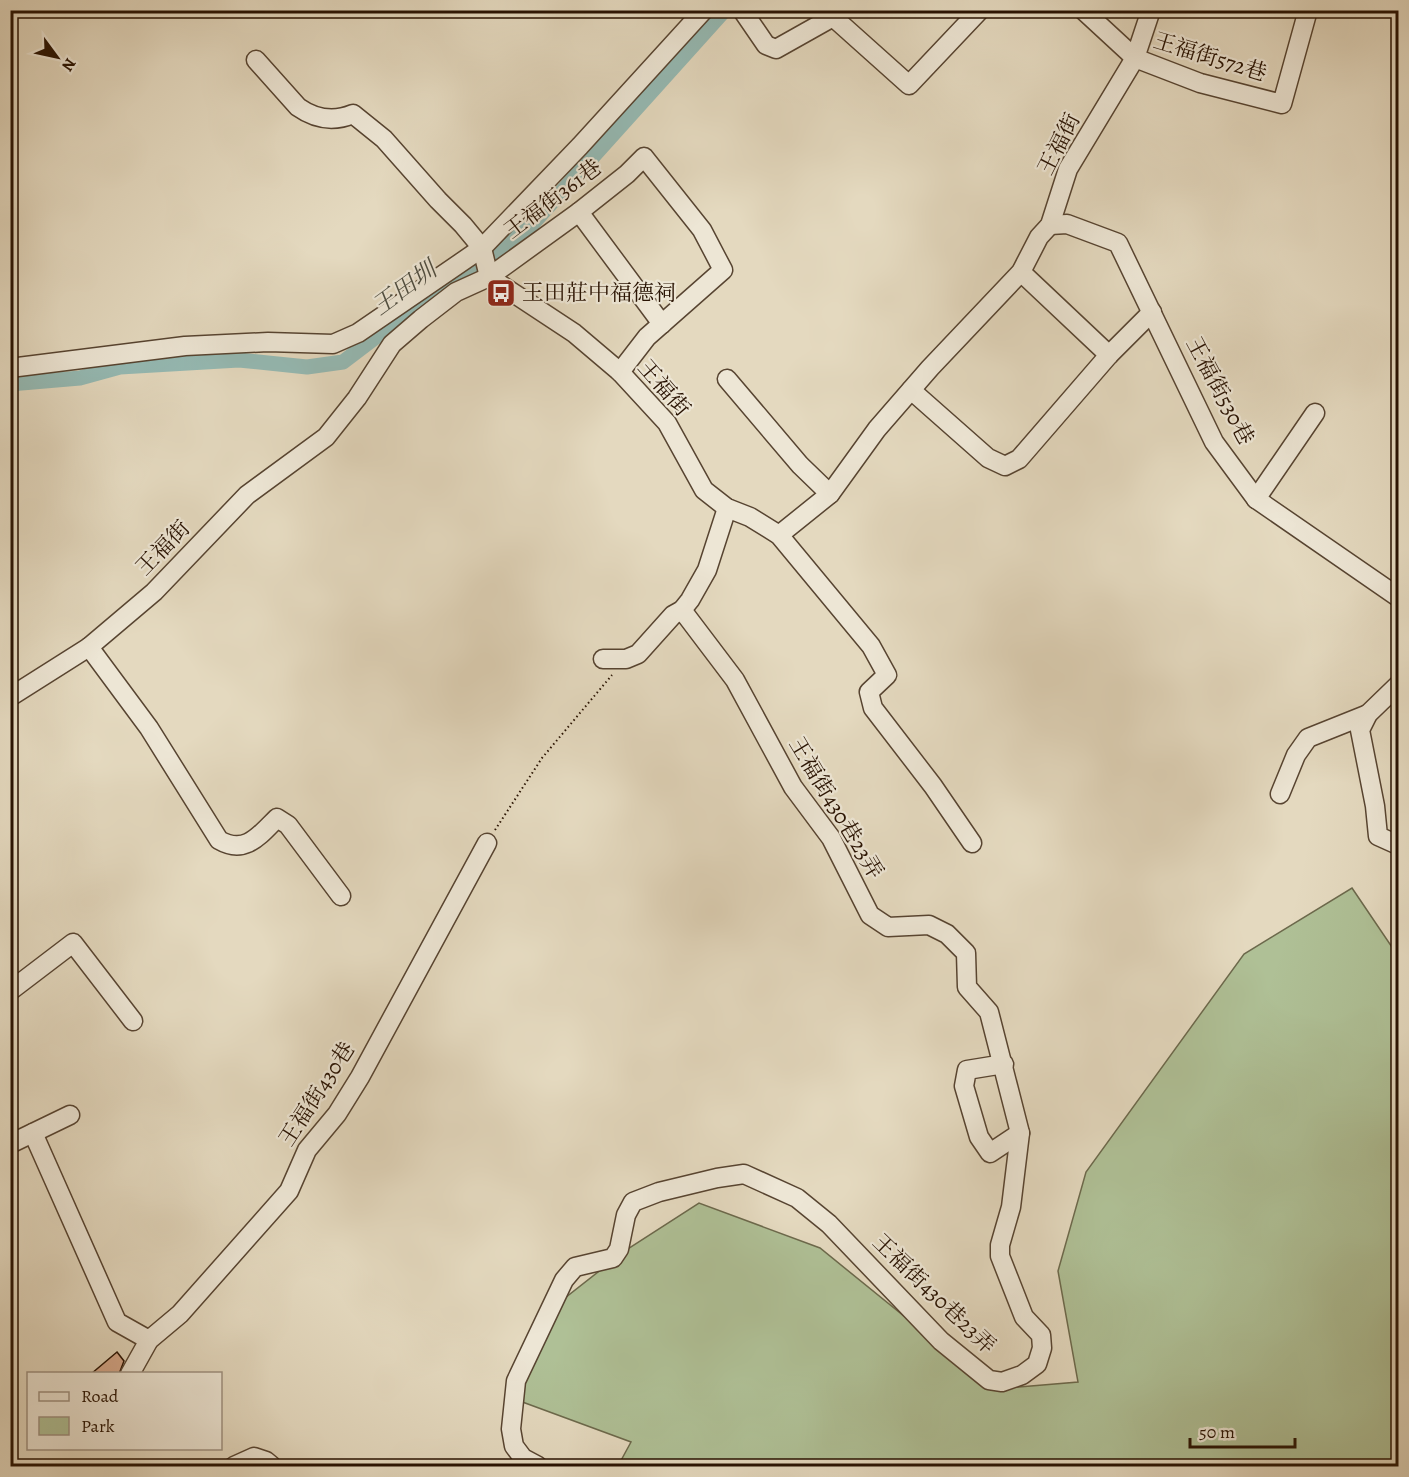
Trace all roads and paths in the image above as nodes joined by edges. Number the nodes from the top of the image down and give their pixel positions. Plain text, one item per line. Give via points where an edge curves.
1 (704, 10) edge
2 (742, 10) edge
3 (980, 10) edge
4 (1083, 10) edge
5 (1151, 10) edge
6 (1308, 10) edge
7 (1135, 58) junction
8 (256, 60) dead end
9 (579, 212) junction
10 (1050, 225) junction
11 (482, 248) junction
12 (1021, 272) junction
13 (489, 278) junction
14 (1152, 312) junction
15 (662, 324) junction
16 (1109, 355) junction
17 (10, 368) edge
18 (620, 372) junction
19 (727, 379) dead end
20 (911, 390) junction
21 (1315, 413) dead end
22 (830, 494) junction
23 (1256, 500) junction
24 (727, 508) junction
25 (779, 535) junction
26 (1398, 597) edge
27 (682, 610) junction
28 (89, 646) junction
29 (603, 659) dead end
30 (626, 659) junction
31 (1398, 685) edge
32 (10, 697) edge
33 (1368, 714) junction
34 (1280, 794) dead end
35 (487, 843) joint
36 (972, 843) dead end
37 (1398, 845) edge
38 (341, 896) dead end
39 (10, 991) edge
40 (133, 1021) dead end
41 (1004, 1064) junction
42 (70, 1115) dead end
43 (33, 1133) junction
44 (1020, 1133) junction
45 (10, 1144) edge
46 (149, 1340) junction
47 (131, 1372) edge
48 (234, 1467) edge
49 (272, 1467) edge
50 (538, 1467) edge

1 - 11 street
2 - 3 street via 766,45 776,49 833,17 909,85
4 - 7 street
5 - 7 street, 王福街
6 - 7 street, 王福街572巷 via 1282,104 1200,83
7 - 10 street, 王福街 via 1068,169
8 - 11 street via 306,113 316,118 341,119 353,114 384,139
9 - 13 street, 王福街361巷
9 - 15 street
9 - 15 street, 王福街361巷 via 644,157 702,230 723,270
10 - 12 street, 王福街
10 - 14 street, 王福街530巷 via 1067,224 1118,243
11 - 13 street
11 - 17 street via 358,333 333,344 185,346
12 - 16 street
12 - 20 street, 王福街
13 - 18 street, 王福街 via 574,333
13 - 28 street, 王福街 via 456,292 392,344 326,437 247,495 154,592
14 - 16 street
14 - 23 street, 王福街530巷 via 1214,442
15 - 18 street via 646,337
16 - 20 street via 1019,459 1005,466 988,458
18 - 24 street, 王福街 via 667,423 704,490
19 - 22 street
20 - 22 street, 王福街
21 - 23 street
22 - 25 street, 王福街
23 - 26 street, 王福街530巷
24 - 25 street, 王福街
24 - 27 street via 707,570
25 - 36 street via 871,646 887,675 869,692 873,708
27 - 30 street via 638,654
27 - 41 street, 王福街430巷23弄 via 735,680 793,788 831,838 870,915 888,927 929,925 947,934 966,953 967,987 990,1012
28 - 32 street, 王福街
28 - 38 street via 149,729 219,840 238,847 255,839 277,818 288,825
29 - 30 street
30 - 35 path via 542,758
31 - 33 street
33 - 34 street via 1308,738 1296,755
33 - 37 street via 1360,730 1378,836
35 - 46 street, 王福街430巷 via 360,1077 337,1114 307,1150 289,1191 180,1314
39 - 40 street via 73,943
41 - 44 street, 王福街430巷23弄
41 - 44 street via 967,1070 964,1086 979,1137 990,1153
42 - 43 street
43 - 45 street
43 - 46 street via 117,1322
44 - 50 street, 王福街430巷23弄 via 1000,1256 1024,1317 1041,1335 1037,1364 1022,1375 1002,1382 989,1380 941,1341 829,1224 797,1198 744,1174 717,1178 633,1202 613,1258 575,1268 564,1280 516,1381 511,1429 514,1446 523,1458
46 - 47 street, 王福街430巷
48 - 49 street via 254,1457

